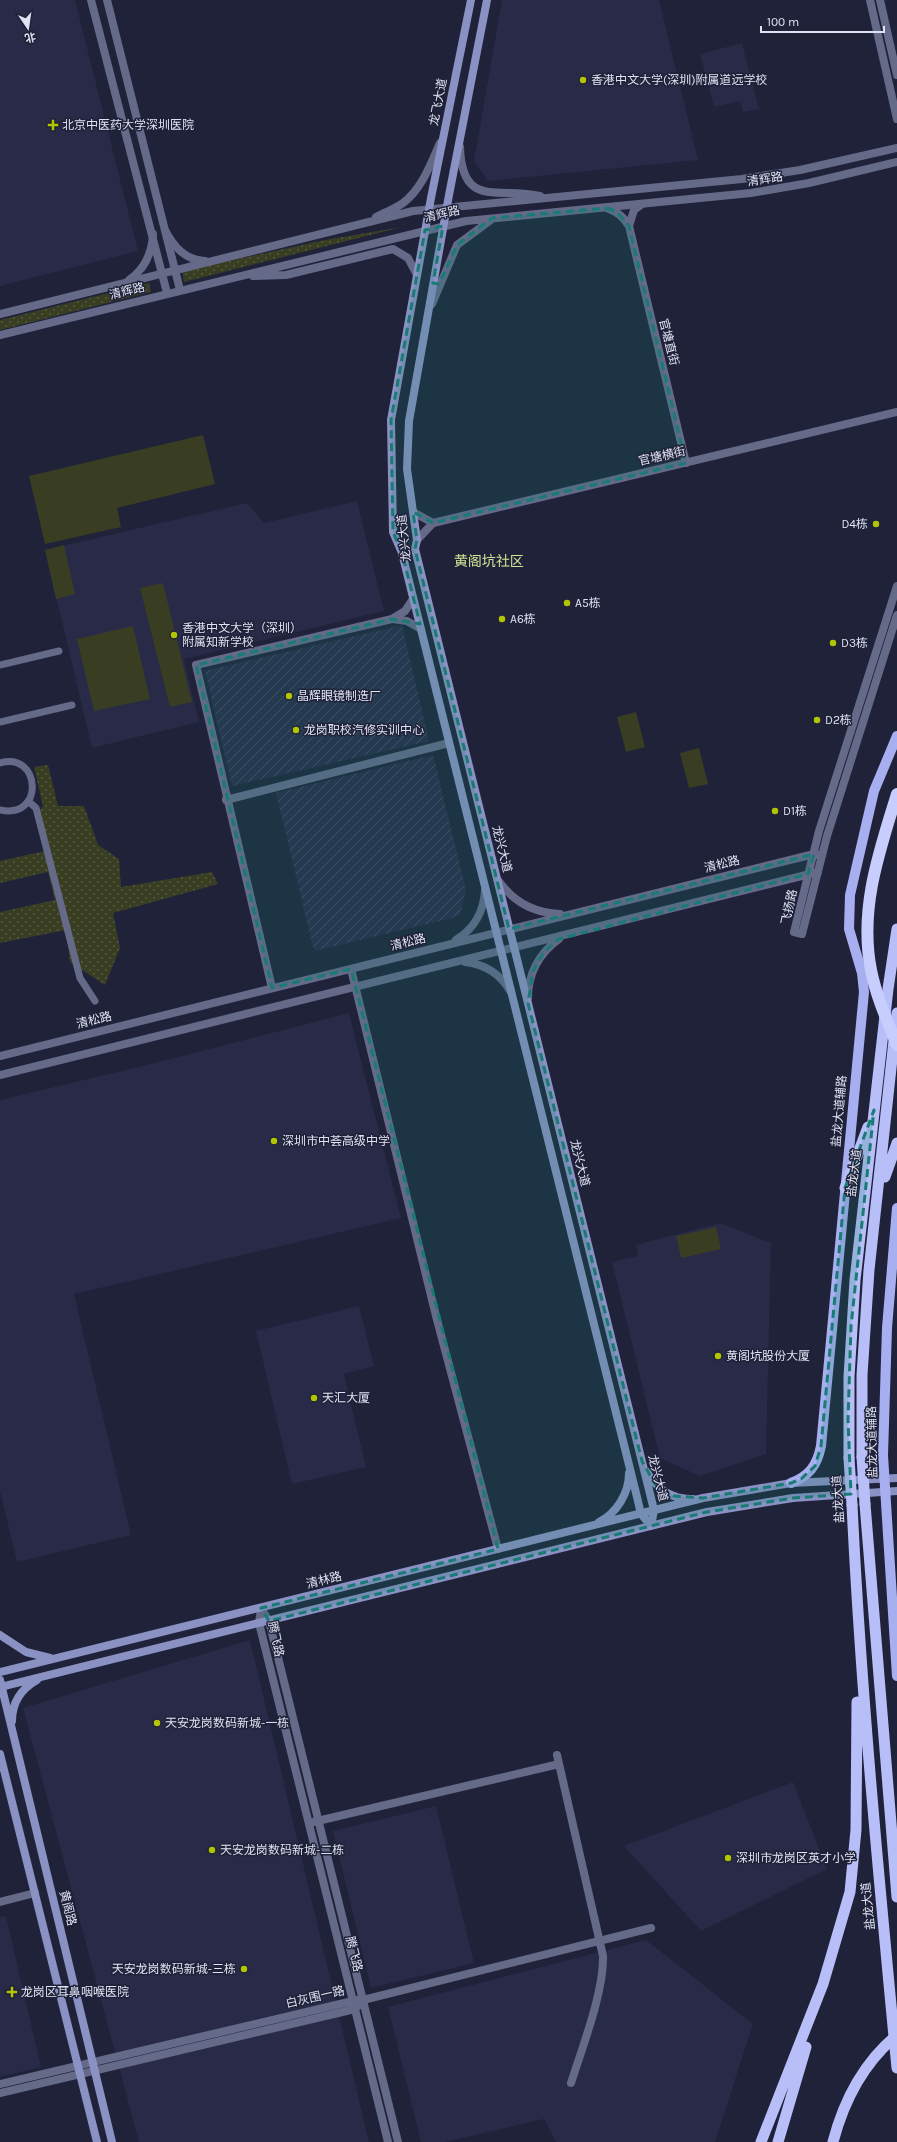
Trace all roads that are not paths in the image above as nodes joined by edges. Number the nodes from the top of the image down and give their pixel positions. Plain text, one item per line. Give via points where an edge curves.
1 (91, 0) edge
2 (107, 0) edge
3 (471, 0) edge
4 (487, 0) edge
5 (870, 0) edge
6 (880, 0) edge
7 (897, 75) edge
8 (897, 119) edge
9 (443, 136) junction
10 (459, 140) junction
11 (897, 148) edge
12 (897, 162) edge
13 (547, 198) junction
14 (642, 204) junction
15 (446, 208) junction
16 (606, 208) junction
17 (429, 210) junction
18 (492, 218) junction
19 (443, 226) junction
20 (628, 226) junction
21 (341, 229) junction
22 (164, 230) junction
23 (425, 230) junction
24 (153, 234) junction
25 (210, 262) junction
26 (175, 271) junction
27 (162, 274) junction
28 (417, 275) junction
29 (236, 276) junction
30 (125, 283) junction
31 (180, 290) junction
32 (167, 293) junction
33 (0, 314) edge
34 (427, 318) junction
35 (0, 335) edge
36 (897, 412) edge
37 (686, 463) junction
38 (413, 512) junction
39 (433, 523) junction
40 (417, 540) junction
41 (897, 586) edge
42 (413, 599) junction
43 (897, 615) edge
44 (392, 619) junction
45 (421, 629) junction
46 (59, 651) dead end
47 (0, 665) edge
48 (72, 705) dead end
49 (0, 722) edge
50 (897, 736) edge
51 (449, 743) junction
52 (0, 763) edge
53 (897, 794) edge
54 (226, 800) junction
55 (28, 801) junction
56 (0, 810) edge
57 (818, 855) junction
58 (818, 872) junction
59 (808, 874) junction
60 (496, 878) junction
61 (485, 888) junction
62 (569, 914) junction
63 (897, 928) edge
64 (509, 929) junction
65 (496, 932) junction
66 (569, 934) junction
67 (450, 944) junction
68 (514, 948) junction
69 (501, 951) junction
70 (460, 961) junction
71 (351, 969) junction
72 (355, 987) junction
73 (272, 988) junction
74 (512, 994) junction
75 (95, 1001) dead end
76 (528, 1003) junction
77 (897, 1012) edge
78 (897, 1045) edge
79 (0, 1056) edge
80 (0, 1075) edge
81 (874, 1110) junction
82 (897, 1143) edge
83 (845, 1188) junction
84 (878, 1197) junction
85 (897, 1208) edge
86 (638, 1446) junction
87 (625, 1450) junction
88 (642, 1461) junction
89 (629, 1464) junction
90 (897, 1478) edge
91 (791, 1483) junction
92 (897, 1491) edge
93 (704, 1498) junction
94 (654, 1510) junction
95 (641, 1514) junction
96 (592, 1526) junction
97 (651, 1526) junction
98 (498, 1549) junction
99 (261, 1608) junction
100 (269, 1621) junction
101 (259, 1623) junction
102 (858, 1631) junction
103 (0, 1635) edge
104 (59, 1658) junction
105 (0, 1672) edge
106 (47, 1676) junction
107 (897, 1676) edge
108 (1, 1685) edge
109 (12, 1732) junction
110 (0, 1754) edge
111 (557, 1755) dead end
112 (559, 1764) junction
113 (318, 1820) junction
114 (309, 1823) junction
115 (35, 1893) junction
116 (897, 1897) edge
117 (0, 1902) edge
118 (651, 1928) dead end
119 (600, 1941) junction
120 (363, 2000) junction
121 (354, 2005) junction
122 (897, 2035) edge
123 (800, 2054) junction
124 (93, 2062) junction
125 (897, 2068) edge
126 (79, 2069) junction
127 (95, 2070) junction
128 (571, 2083) dead end
129 (0, 2084) edge
130 (0, 2093) edge
131 (779, 2138) edge
132 (97, 2142) edge
133 (112, 2142) edge
134 (388, 2142) edge
135 (398, 2142) edge
136 (762, 2142) edge
137 (832, 2142) edge

1 - 24 street
2 - 22 street
3 - 9 main road, 龙飞大道
4 - 10 main road
5 - 8 street
6 - 7 street
9 - 17 main road, 龙飞大道
9 - 21 street via 425,176 409,198 372,218
10 - 13 street via 462,170 466,181 475,188 483,192 525,192
10 - 15 main road
11 - 13 street, 清辉路 via 773,175
12 - 14 street, 清辉路 via 781,189
13 - 15 street, 清辉路
14 - 16 street, 清辉路
14 - 20 street via 634,210
15 - 17 street, 清辉路
15 - 19 main road, 龙兴大道
16 - 18 street, 清辉路
16 - 20 street, 官塘直街 via 617,212
17 - 21 street, 清辉路 via 413,211
17 - 23 main road, 龙兴大道
18 - 19 street, 清辉路
18 - 34 street via 457,245
19 - 23 street, 清辉路
19 - 34 main road, 龙兴大道
20 - 37 street, 官塘直街
21 - 25 street, 清辉路
22 - 25 street via 182,254 194,260
22 - 26 street
23 - 28 main road, 龙兴大道
23 - 29 street, 清辉路
24 - 27 street
24 - 30 street via 153,245 146,262 134,277
25 - 26 street, 清辉路
26 - 27 street, 清辉路
26 - 31 street
27 - 30 street, 清辉路
27 - 32 street
28 - 29 street via 408,258 393,249 286,275
28 - 42 main road, 龙兴大道 via 391,420 393,532 402,553
29 - 31 street, 清辉路
30 - 33 street, 清辉路
31 - 32 street, 清辉路
32 - 35 street, 清辉路
34 - 38 main road, 龙兴大道 via 409,421 407,469
36 - 37 street, 官塘横街
37 - 39 street, 官塘横街
38 - 39 street
38 - 40 main road, 龙兴大道
39 - 40 street
40 - 60 main road, 龙兴大道 via 415,549
41 - 57 street, 飞扬路
42 - 44 street via 404,611
42 - 45 main road, 龙兴大道
43 - 57 street, 飞扬路
44 - 45 street via 407,621
44 - 54 street via 196,666
45 - 51 main road, 龙兴大道
46 - 47 street
48 - 49 street
50 - 83 main road, 盐龙大道辅路 via 874,791 848,906 849,929 862,973 864,992
51 - 54 street
51 - 61 main road, 龙兴大道
52 - 55 street via 18,763 31,775 33,791
53 - 78 highway, bridge via 874,875 867,924 875,988
54 - 73 street
55 - 56 street via 17,810
55 - 75 street via 36,808 80,978
57 - 58 street, 飞扬路
57 - 59 street, 飞扬路
57 - 62 street, 清松路
58 - 59 street
58 - 59 street, 飞扬路 via 802,934 794,932
59 - 66 street
60 - 62 street via 505,890 524,905 539,911
60 - 64 main road, 龙兴大道
61 - 65 main road, 龙兴大道
61 - 67 street via 478,918 462,936
62 - 64 street, 清松路
63 - 81 highway, 盐龙大道
64 - 65 street, 清松路
64 - 68 main road, 龙兴大道
65 - 67 street, 清松路
65 - 69 main road, 龙兴大道
66 - 68 street
66 - 76 street via 551,944 538,960 529,981
67 - 71 street, 清松路
68 - 69 street
68 - 76 main road, 龙兴大道
69 - 70 street
69 - 74 main road, 龙兴大道
70 - 72 street
70 - 74 street via 481,965 492,971 499,976
71 - 72 street
71 - 73 street, 清松路
72 - 80 street
72 - 98 street via 436,1316
73 - 79 street, 清松路
74 - 87 main road, 龙兴大道
76 - 86 main road, 龙兴大道
77 - 84 highway
81 - 83 highway
81 - 102 highway, 盐龙大道, bridge via 850,1326 848,1458
82 - 84 highway
83 - 91 main road, 盐龙大道辅路 via 820,1452 810,1473
84 - 116 highway, bridge via 864,1335 862,1457
85 - 107 main road, 盐龙大道辅路, bridge via 887,1328 883,1455
86 - 87 main road
86 - 88 main road, 龙兴大道
87 - 89 main road, 龙兴大道
88 - 93 main road via 655,1484 663,1491 688,1499
88 - 94 main road, 龙兴大道
89 - 95 main road, 龙兴大道
89 - 96 main road via 629,1478 622,1498 606,1518
90 - 91 main road
91 - 93 main road
92 - 97 main road via 834,1494 749,1504
93 - 94 main road, 清林路
94 - 95 main road, 清林路
94 - 97 main road, 龙兴大道
95 - 96 main road, 清林路
95 - 97 main road, 龙兴大道
96 - 98 main road, 清林路
97 - 100 main road
98 - 99 main road, 清林路
99 - 100 street, 腾飞路
99 - 101 street, 腾飞路
99 - 104 main road, 清林路
100 - 101 main road
100 - 113 street, 腾飞路
101 - 106 main road
101 - 114 street, 腾飞路
102 - 123 highway via 855,1851 845,1913
102 - 125 highway, 盐龙大道 via 870,1792
103 - 104 main road via 26,1652
104 - 105 main road, 清林路
106 - 108 main road
106 - 109 main road via 25,1688 18,1697 13,1708
108 - 109 main road, 黄阁路
109 - 124 main road, 黄阁路
110 - 115 main road
111 - 112 street
112 - 113 street
112 - 119 street
113 - 114 street
113 - 120 street, 腾飞路
114 - 121 street, 腾飞路
115 - 117 street
115 - 126 main road
118 - 119 street
119 - 120 street
119 - 128 street via 603,1956 602,1976
120 - 121 street, 白灰围一路
120 - 135 street, 腾飞路
121 - 124 street, 白灰围一路
121 - 127 street, 白灰围一路
121 - 134 street, 腾飞路
122 - 137 highway, bridge via 886,2044 856,2082 841,2114
123 - 131 highway
123 - 136 highway
124 - 126 street, 白灰围一路
124 - 127 main road, 黄阁路
126 - 127 street, 白灰围一路
126 - 129 street, 白灰围一路
126 - 130 street, 白灰围一路
126 - 132 main road
127 - 133 main road, 黄阁路

